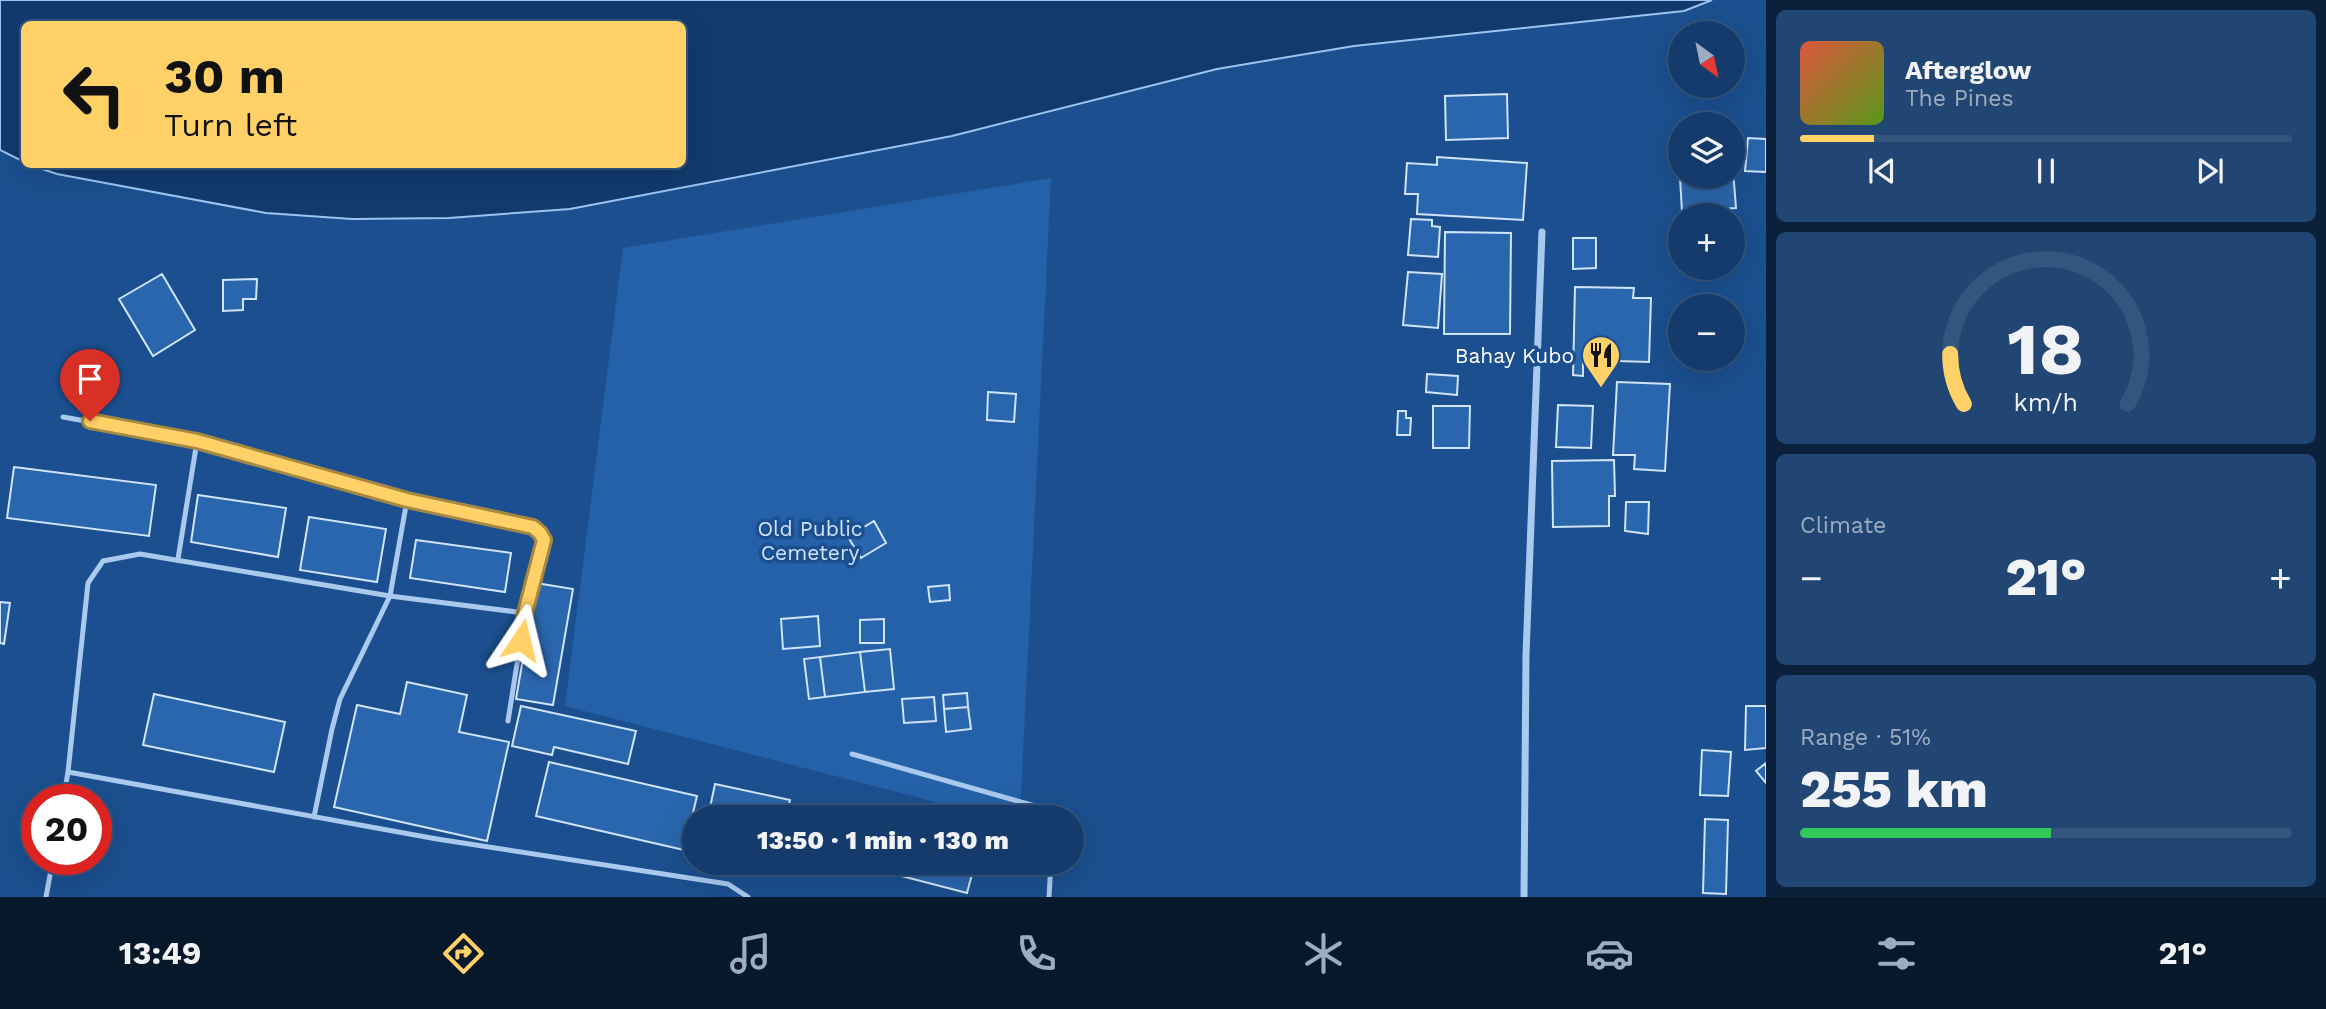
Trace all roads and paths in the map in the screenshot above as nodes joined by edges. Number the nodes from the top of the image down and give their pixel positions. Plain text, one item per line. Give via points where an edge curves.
1 (1542, 232) dead end
2 (63, 416) dead end
3 (197, 441) junction
4 (407, 500) junction
5 (178, 559) junction
6 (390, 596) junction
7 (525, 613) junction
8 (508, 721) dead end
9 (852, 754) dead end
10 (68, 772) junction
11 (66, 784) edge
12 (1032, 805) edge
13 (314, 817) junction
14 (50, 875) edge
15 (1050, 875) edge
16 (46, 897) edge
17 (748, 897) edge
18 (1049, 897) edge
19 (1524, 897) edge

1 - 19 street via 1527,642
2 - 3 lane
3 - 4 lane
3 - 5 lane
4 - 6 lane
4 - 7 lane via 525,524 540,533 544,540
5 - 6 lane
5 - 10 lane via 120,556 103,561 88,583
6 - 7 lane
6 - 13 lane via 341,699
7 - 8 lane
9 - 12 lane
10 - 11 lane
10 - 13 lane
13 - 17 lane via 728,884
14 - 16 lane
15 - 18 lane

